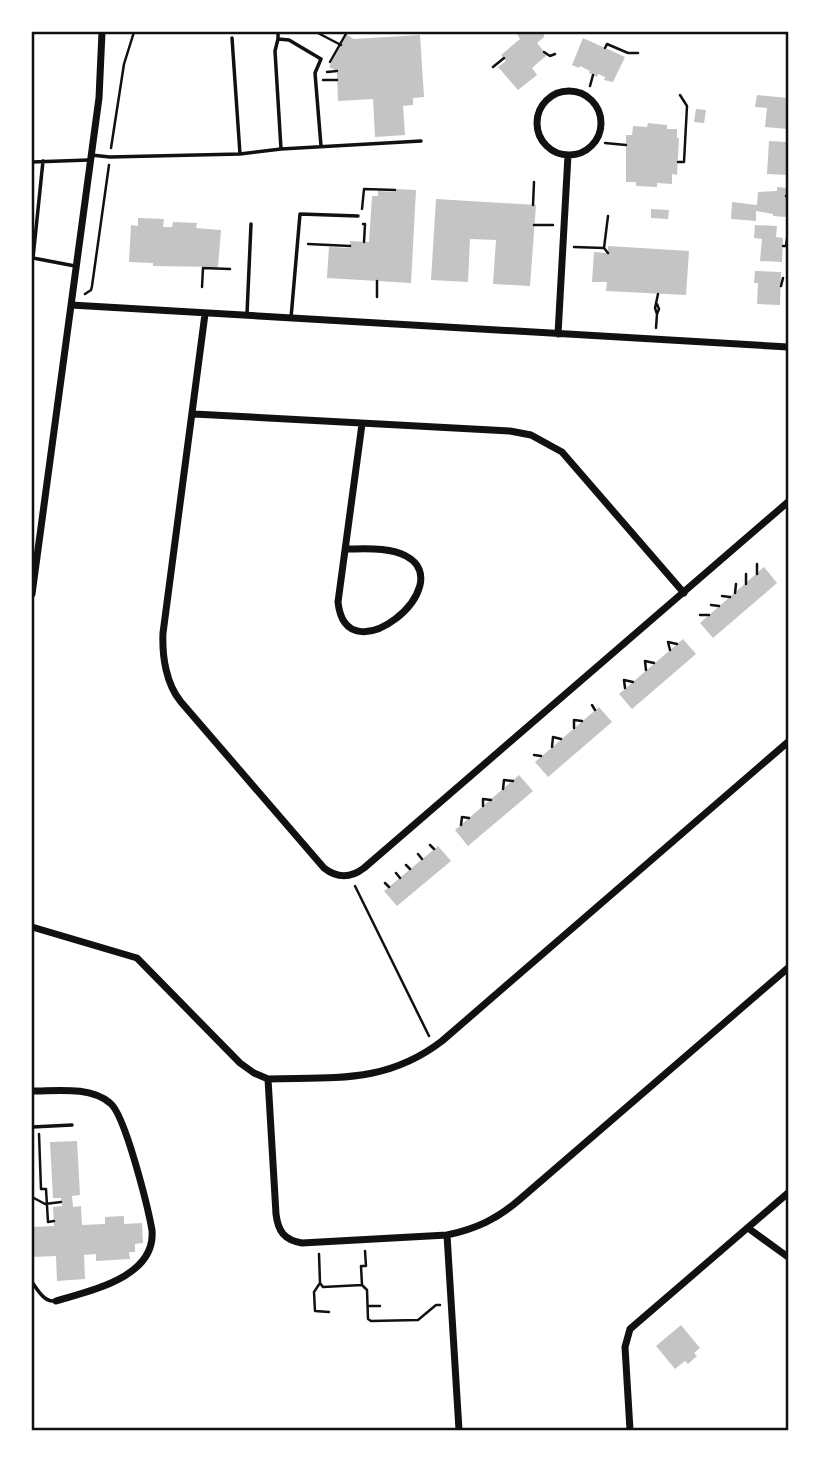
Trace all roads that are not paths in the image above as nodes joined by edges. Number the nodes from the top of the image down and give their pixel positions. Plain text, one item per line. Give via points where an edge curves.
1 (102, 32) edge
2 (278, 32) edge
3 (232, 38) dead end
4 (278, 39) junction
5 (421, 141) dead end
6 (321, 146) junction
7 (281, 149) junction
8 (240, 154) junction
9 (568, 155) junction
10 (91, 157) junction
11 (43, 161) junction
12 (32, 162) edge
13 (358, 216) dead end
14 (251, 224) dead end
15 (75, 266) junction
16 (71, 305) junction
17 (205, 314) junction
18 (247, 317) junction
19 (291, 319) junction
20 (558, 334) junction
21 (789, 347) edge
22 (194, 414) junction
23 (362, 424) junction
24 (789, 502) edge
25 (347, 549) junction
26 (684, 593) junction
27 (32, 594) edge
28 (788, 743) edge
29 (32, 927) edge
30 (789, 968) edge
31 (268, 1079) junction
32 (32, 1091) edge
33 (72, 1125) dead end
34 (32, 1127) edge
35 (789, 1193) edge
36 (748, 1228) junction
37 (447, 1235) junction
38 (789, 1257) edge
39 (32, 1282) edge
40 (56, 1301) joint
41 (459, 1430) edge
42 (630, 1430) edge

1 - 10 street
2 - 4 lane
3 - 8 lane
4 - 6 lane via 289,40 321,59 315,73
4 - 7 lane
5 - 6 lane
6 - 7 lane
7 - 8 lane
8 - 10 lane
9 - 9 street via 588,149 602,122 595,102 566,90 540,107 537,129 548,148
9 - 20 street
10 - 11 lane
10 - 15 street
11 - 12 lane
11 - 15 lane via 33,258
13 - 19 lane via 300,214
14 - 18 lane
15 - 16 street
16 - 17 street
16 - 27 street
17 - 18 street
17 - 22 street
18 - 19 street
19 - 20 street
20 - 21 street
22 - 23 street
22 - 26 street via 163,633 171,687 324,868 334,874 343,877 364,868
23 - 25 street
23 - 26 street via 517,432 548,443 562,452
24 - 26 street
25 - 25 street via 338,597 340,612 356,630 377,631 417,595 421,573 416,563 401,554
28 - 31 street via 422,1056 368,1075
29 - 31 street via 137,958 240,1063
30 - 37 street via 511,1207 480,1226
31 - 37 street via 276,1214 283,1236 302,1243
32 - 40 street via 87,1092 114,1106 152,1230 148,1255 134,1270
33 - 34 lane
35 - 36 street
36 - 38 street
36 - 42 street via 630,1329 625,1346
37 - 41 street
39 - 40 lane via 44,1297

